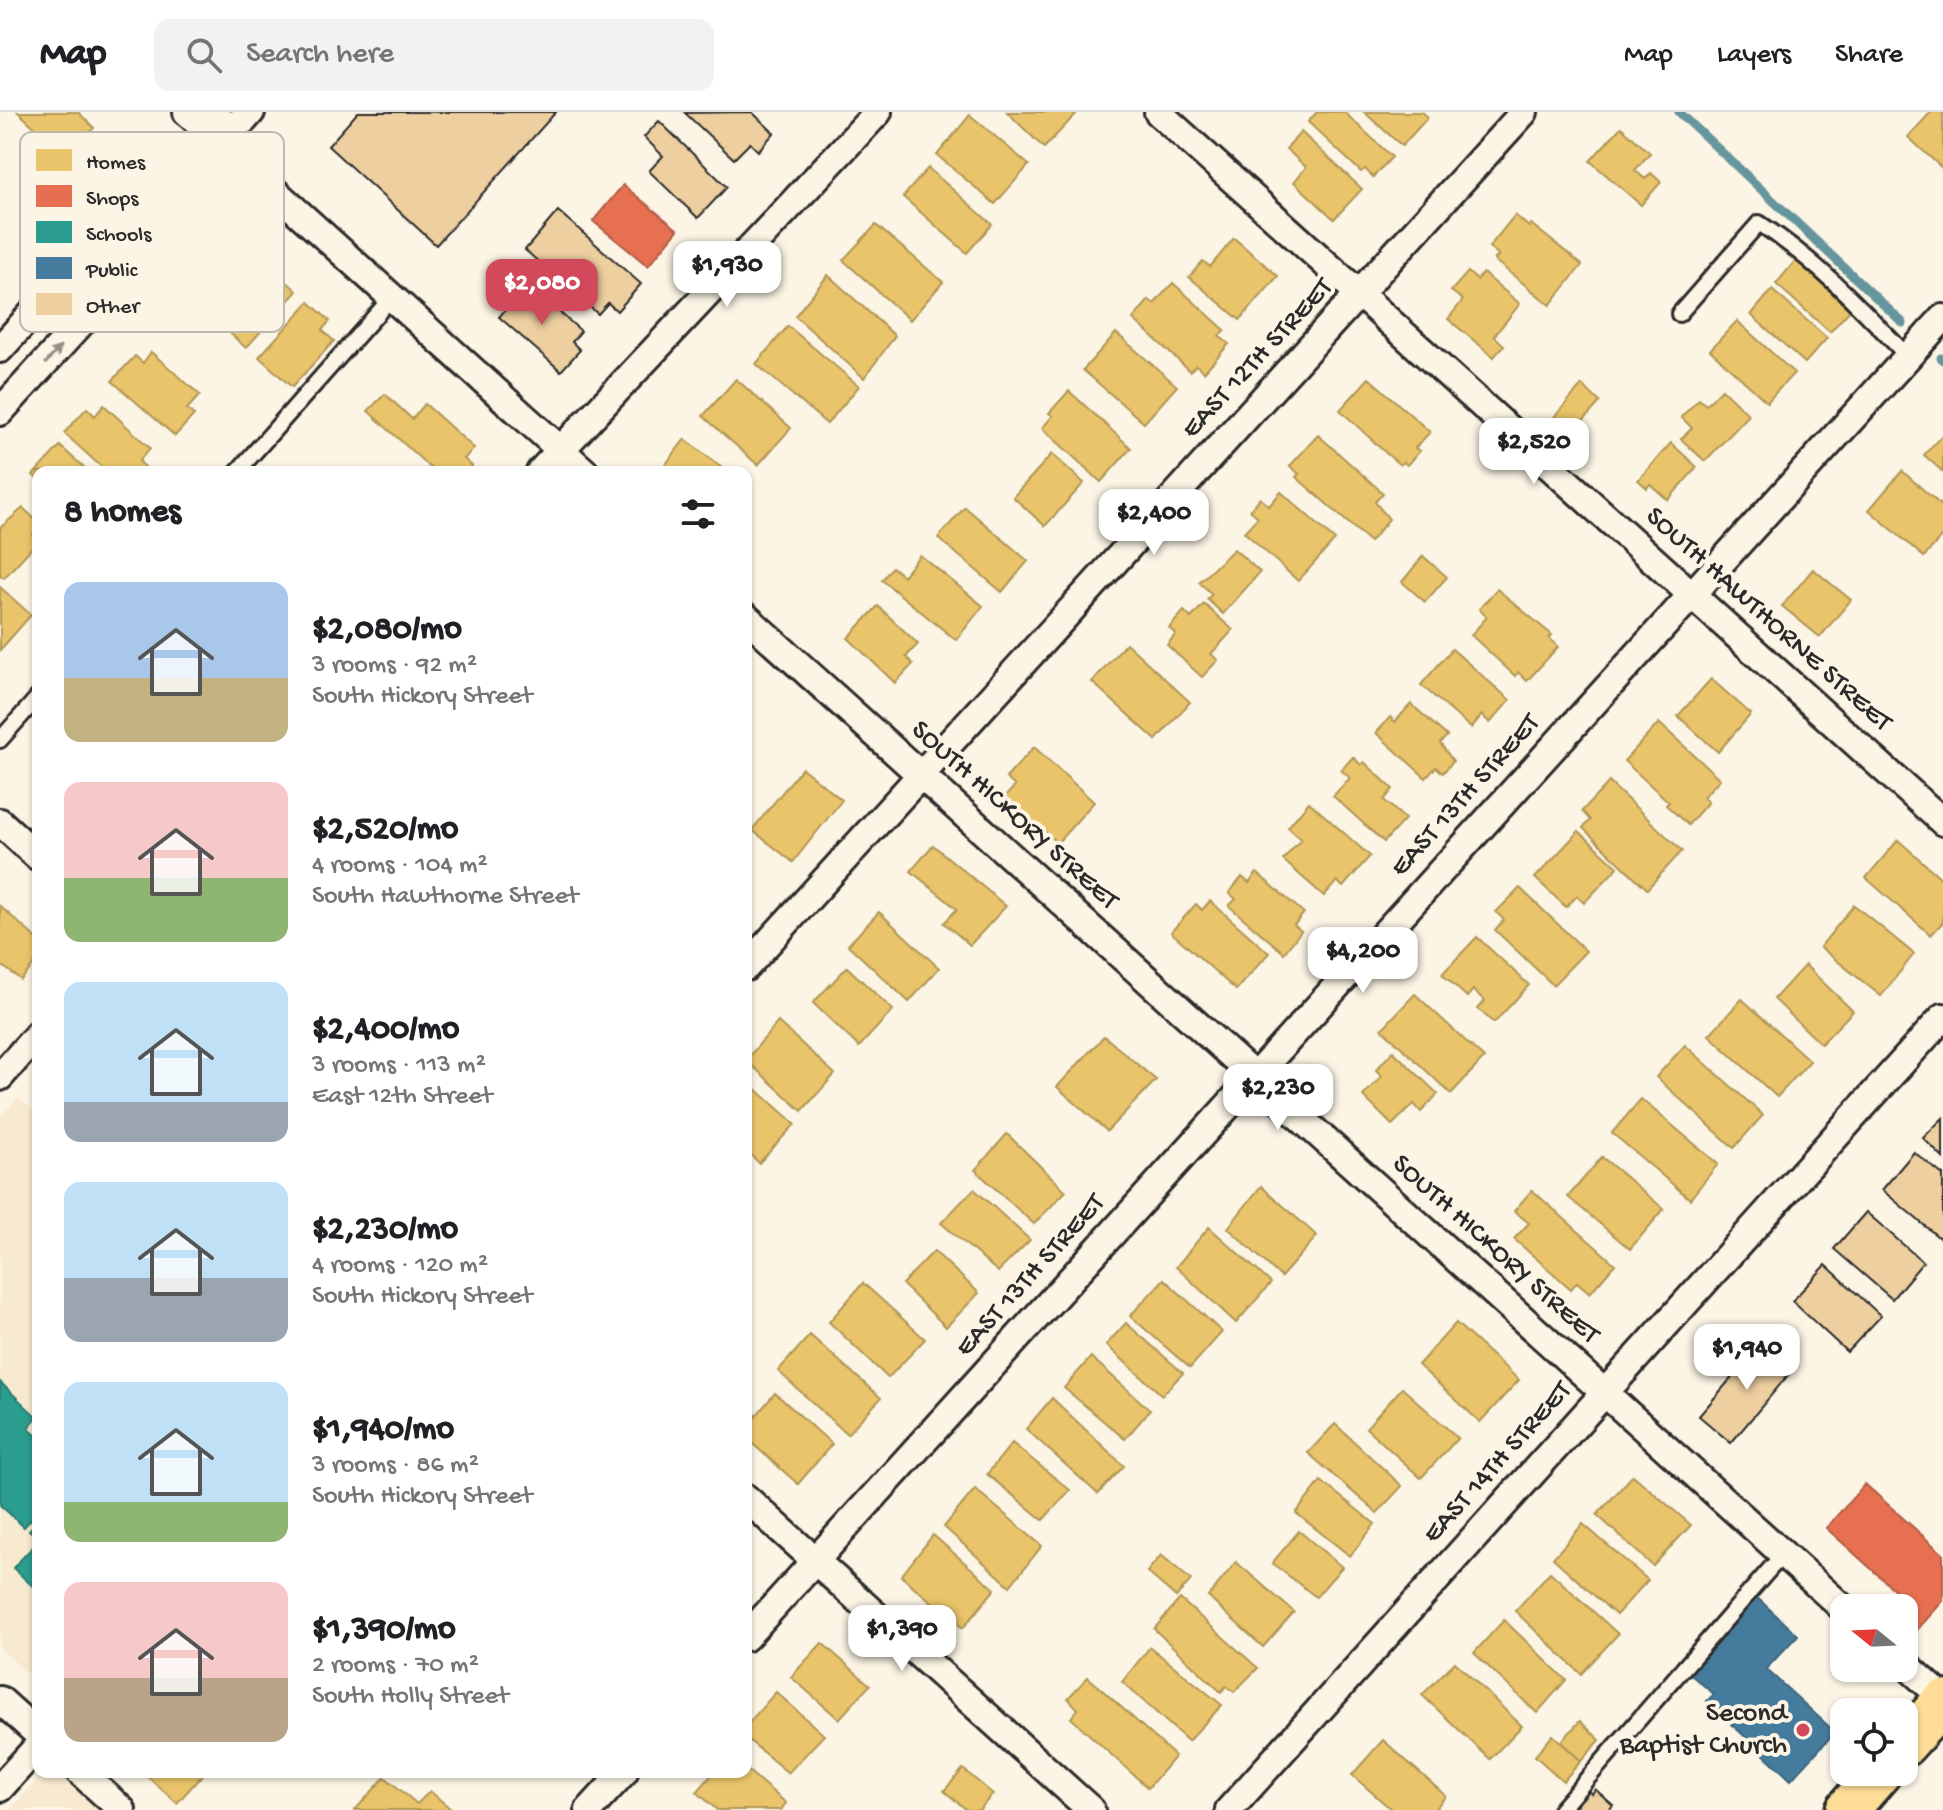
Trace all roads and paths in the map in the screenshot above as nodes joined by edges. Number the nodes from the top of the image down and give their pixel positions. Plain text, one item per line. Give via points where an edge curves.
1 (187, 112) edge
2 (251, 112) edge
3 (878, 112) edge
4 (1158, 112) edge
5 (1524, 112) edge
6 (214, 123) edge
7 (284, 191) edge
8 (1360, 295) junction
9 (392, 297) junction
10 (1679, 314) dead end
11 (1943, 318) edge
12 (20, 327) edge
13 (73, 332) edge
14 (0, 349) edge
15 (1908, 357) junction
16 (0, 412) edge
17 (560, 449) junction
18 (242, 466) edge
19 (545, 466) edge
20 (578, 466) edge
21 (1692, 595) junction
22 (752, 622) edge
23 (32, 704) edge
24 (0, 740) edge
25 (920, 774) junction
26 (0, 822) edge
27 (1943, 822) edge
28 (32, 851) edge
29 (752, 960) edge
30 (1943, 1017) edge
31 (32, 1041) edge
32 (0, 1077) edge
33 (1255, 1077) junction
34 (1605, 1393) junction
35 (752, 1503) edge
36 (1783, 1554) junction
37 (815, 1561) junction
38 (1830, 1596) edge
39 (752, 1630) edge
40 (1918, 1676) edge
41 (0, 1700) edge
42 (1943, 1700) edge
43 (32, 1729) edge
44 (1918, 1729) edge
45 (32, 1753) edge
46 (87, 1778) edge
47 (618, 1778) edge
48 (0, 1788) edge
49 (122, 1810) edge
50 (589, 1810) edge
51 (1091, 1810) edge
52 (1229, 1810) edge
53 (1560, 1810) edge

1 - 6 street
2 - 6 street via 244,120
3 - 17 street
4 - 8 street, SOUTH HAWTHORNE STREET
5 - 8 street, EAST 12TH STREET
7 - 9 street
8 - 21 street, SOUTH HAWTHORNE STREET
8 - 25 street, EAST 12TH STREET
9 - 17 street
9 - 18 lane
10 - 15 lane via 1759,223 1840,285
11 - 15 street, EAST 13TH STREET
12 - 14 street
16 -> 13 street
15 - 21 street, EAST 13TH STREET
17 - 19 street
17 - 20 street
21 - 27 street, SOUTH HAWTHORNE STREET
21 - 33 street, EAST 13TH STREET
22 - 25 street, SOUTH HICKORY STREET
23 - 24 lane
25 - 29 street, EAST 12TH STREET
25 - 33 street, SOUTH HICKORY STREET
26 - 28 street
30 - 34 street, EAST 14TH STREET
31 - 32 street
33 - 34 street, SOUTH HICKORY STREET
33 - 37 street, EAST 13TH STREET
34 - 36 street, SOUTH HICKORY STREET
34 - 52 street, EAST 14TH STREET
35 - 37 street
36 - 38 street, SOUTH HICKORY STREET
36 - 53 lane
37 - 39 street, EAST 13TH STREET
37 - 51 street
40 - 42 street
41 - 43 street
42 - 44 main road
45 - 48 street
46 - 49 street
47 - 50 street

